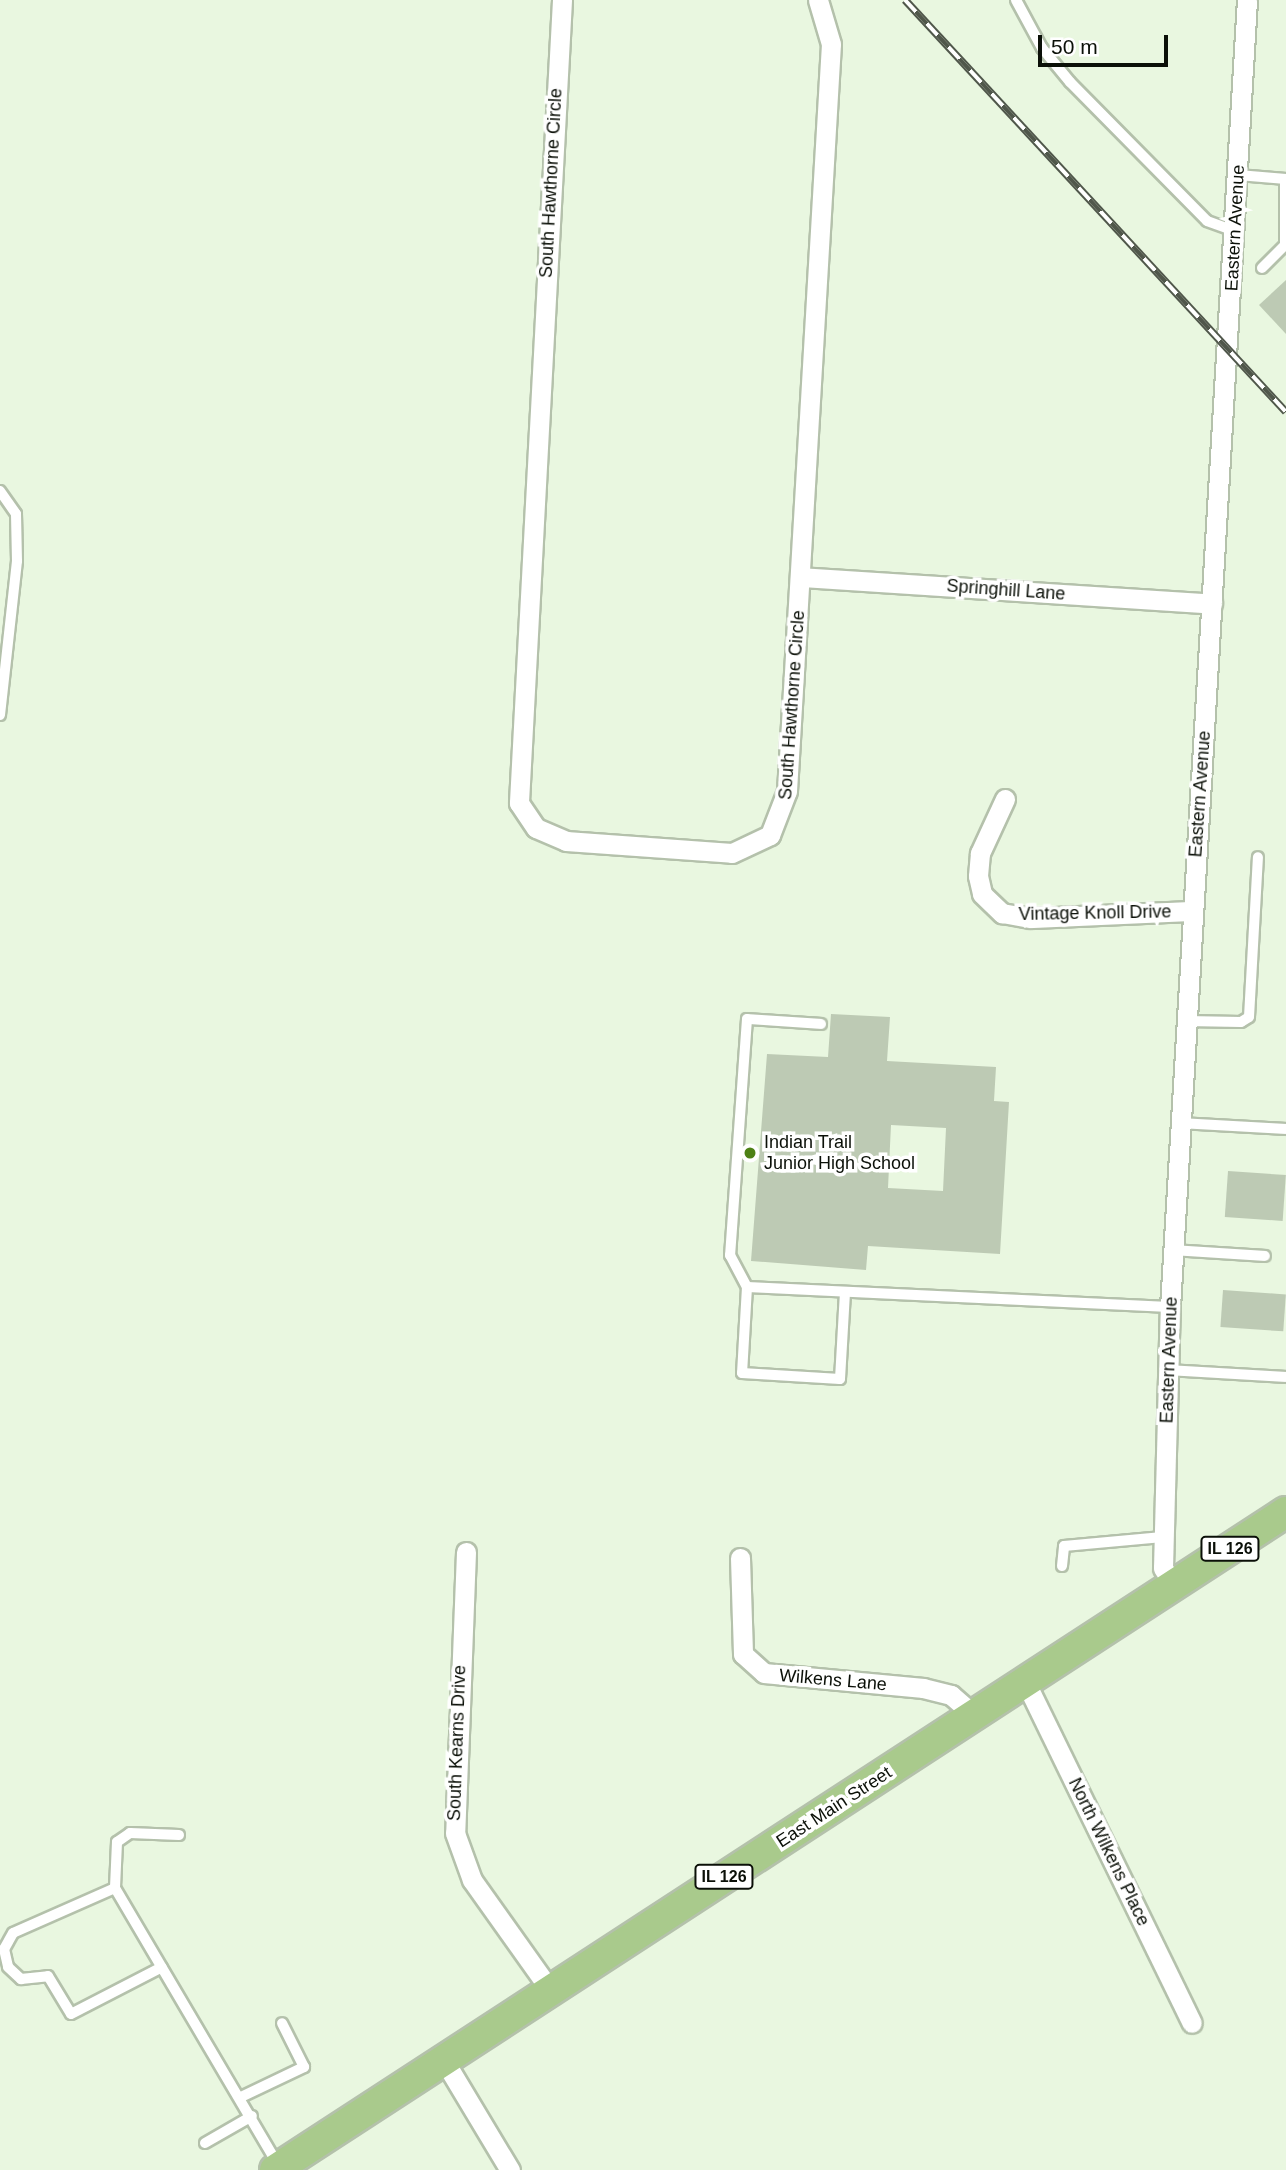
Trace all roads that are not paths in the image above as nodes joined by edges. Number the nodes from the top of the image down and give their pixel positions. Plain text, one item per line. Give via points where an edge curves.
1 (562, 0) edge
2 (818, 0) edge
3 (1016, 0) edge
4 (1247, 0) edge
5 (1238, 175) junction
6 (1285, 179) edge
7 (1235, 231) junction
8 (1285, 245) edge
9 (1262, 268) dead end
10 (0, 491) edge
11 (800, 577) junction
12 (1212, 604) junction
13 (0, 715) edge
14 (1005, 799) dead end
15 (1258, 858) dead end
16 (1192, 911) junction
17 (1185, 1020) junction
18 (821, 1024) dead end
19 (1180, 1123) junction
20 (1286, 1129) edge
21 (1173, 1250) junction
22 (1265, 1256) dead end
23 (747, 1287) junction
24 (845, 1292) junction
25 (1170, 1307) junction
26 (1168, 1370) junction
27 (1286, 1377) edge
28 (1286, 1512) edge
29 (1163, 1536) junction
30 (466, 1552) dead end
31 (740, 1558) dead end
32 (1062, 1566) dead end
33 (1173, 1585) junction
34 (1026, 1683) junction
35 (975, 1716) junction
36 (179, 1835) dead end
37 (115, 1888) junction
38 (162, 1967) junction
39 (551, 1991) junction
40 (1192, 2022) dead end
41 (282, 2023) dead end
42 (445, 2062) junction
43 (241, 2098) junction
44 (252, 2116) junction
45 (205, 2143) dead end
46 (277, 2168) edge
47 (510, 2170) edge

1 - 11 street, South Hawthorne Circle via 517,778 519,803 536,828 566,841 732,853 770,835 786,806
2 - 11 street, South Hawthorne Circle via 831,44
3 - 7 lane via 1042,48 1070,82 1207,220
4 - 5 street, Eastern Avenue
5 - 6 lane
5 - 7 street, Eastern Avenue
6 - 8 lane
7 - 12 street, Eastern Avenue
8 - 9 lane
10 - 13 lane via 16,514 17,561
11 - 12 street, Springhill Lane
12 - 16 street, Eastern Avenue
14 - 16 street, Vintage Knoll Drive via 980,853 978,876 982,894 1002,913 1031,918
15 - 17 lane via 1249,1017 1241,1022
16 - 17 street, Eastern Avenue
17 - 19 street, Eastern Avenue
18 - 23 lane via 747,1019 730,1255
19 - 20 lane
19 - 21 street, Eastern Avenue
21 - 22 lane
21 - 25 street, Eastern Avenue
23 - 24 lane
23 - 24 lane via 742,1373 840,1378
24 - 25 lane
25 - 26 street, Eastern Avenue
26 - 27 lane
26 - 29 street, Eastern Avenue
28 - 33 main road, East Main Street / IL 126
29 - 32 lane via 1064,1546
29 - 33 street, Eastern Avenue via 1163,1568
30 - 39 street, South Kearns Drive via 455,1833 472,1880
31 - 35 street, Wilkens Lane via 742,1645 758,1669 783,1678 923,1688 951,1695
33 - 34 main road, East Main Street / IL 126
34 - 35 main road, East Main Street / IL 126
34 - 40 street, North Wilkens Place
35 - 39 main road, East Main Street / IL 126
36 - 37 lane via 130,1833 117,1842
37 - 38 lane
37 - 38 lane via 13,1934 4,1949 8,1967 21,1979 48,1976 71,2014
38 - 43 lane
39 - 42 main road, East Main Street / IL 126
41 - 43 lane via 304,2067
42 - 46 main road, East Main Street / IL 126
42 - 47 street
43 - 44 lane
44 - 45 lane
44 - 46 lane

